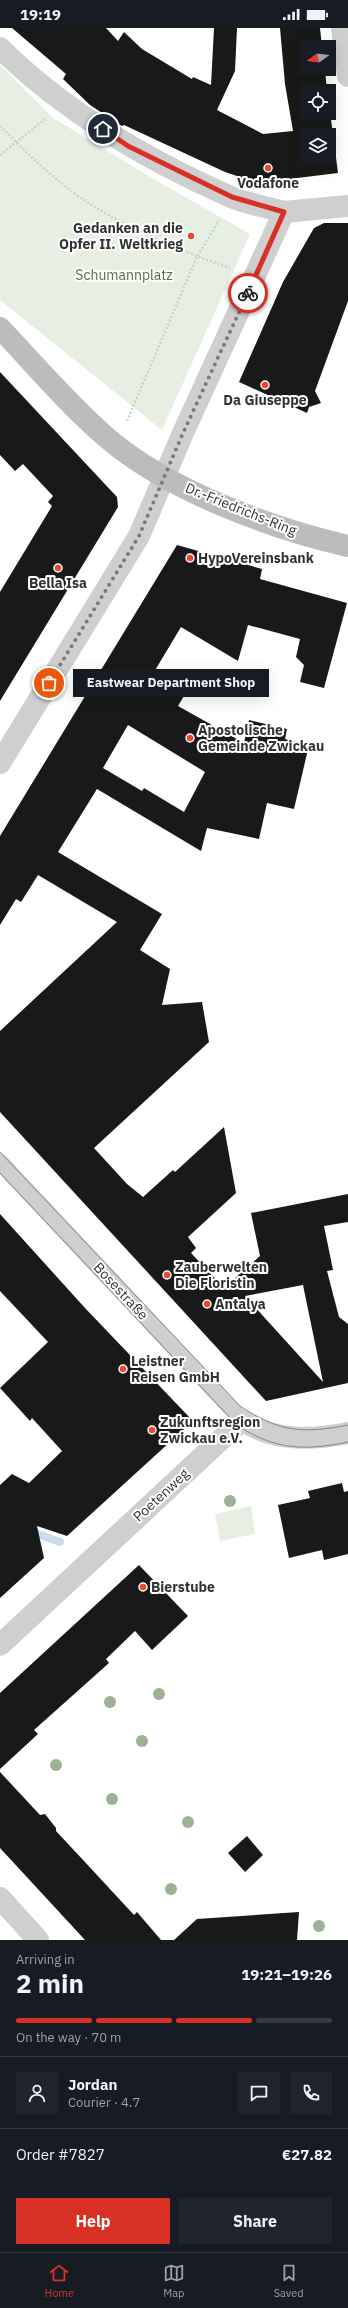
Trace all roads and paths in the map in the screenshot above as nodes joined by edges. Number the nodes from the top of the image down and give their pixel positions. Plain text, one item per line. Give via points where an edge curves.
1 (342, 28) edge
2 (0, 48) edge
3 (348, 76) edge
4 (64, 103) junction
5 (0, 126) edge
6 (17, 143) junction
7 (0, 155) edge
8 (232, 197) junction
9 (348, 206) edge
10 (284, 212) junction
11 (198, 257) junction
12 (256, 276) junction
13 (0, 328) edge
14 (117, 445) junction
15 (164, 476) junction
16 (348, 546) edge
17 (0, 763) edge
18 (0, 1162) edge
19 (242, 1420) junction
20 (348, 1433) edge
21 (0, 1645) edge
22 (0, 1898) edge
23 (38, 1940) edge

1 - 3 street
2 - 4 street
4 - 6 path
4 - 8 street via 128,146
5 - 6 path
6 - 7 path
6 - 11 path via 60,183 112,217
8 - 10 street
8 - 11 path
9 - 10 street
10 - 12 street
11 - 12 path
11 - 14 path
12 - 15 street
13 - 14 main road, Dr.-Friedrichs-Ring via 73,405
14 - 15 main road, Dr.-Friedrichs-Ring
15 - 16 main road, Dr.-Friedrichs-Ring via 226,506 310,537
15 - 17 street via 139,536
18 - 19 lane, Bosestraße
19 - 20 street via 265,1431 307,1439
19 - 21 street, Poetenweg
22 - 23 street

